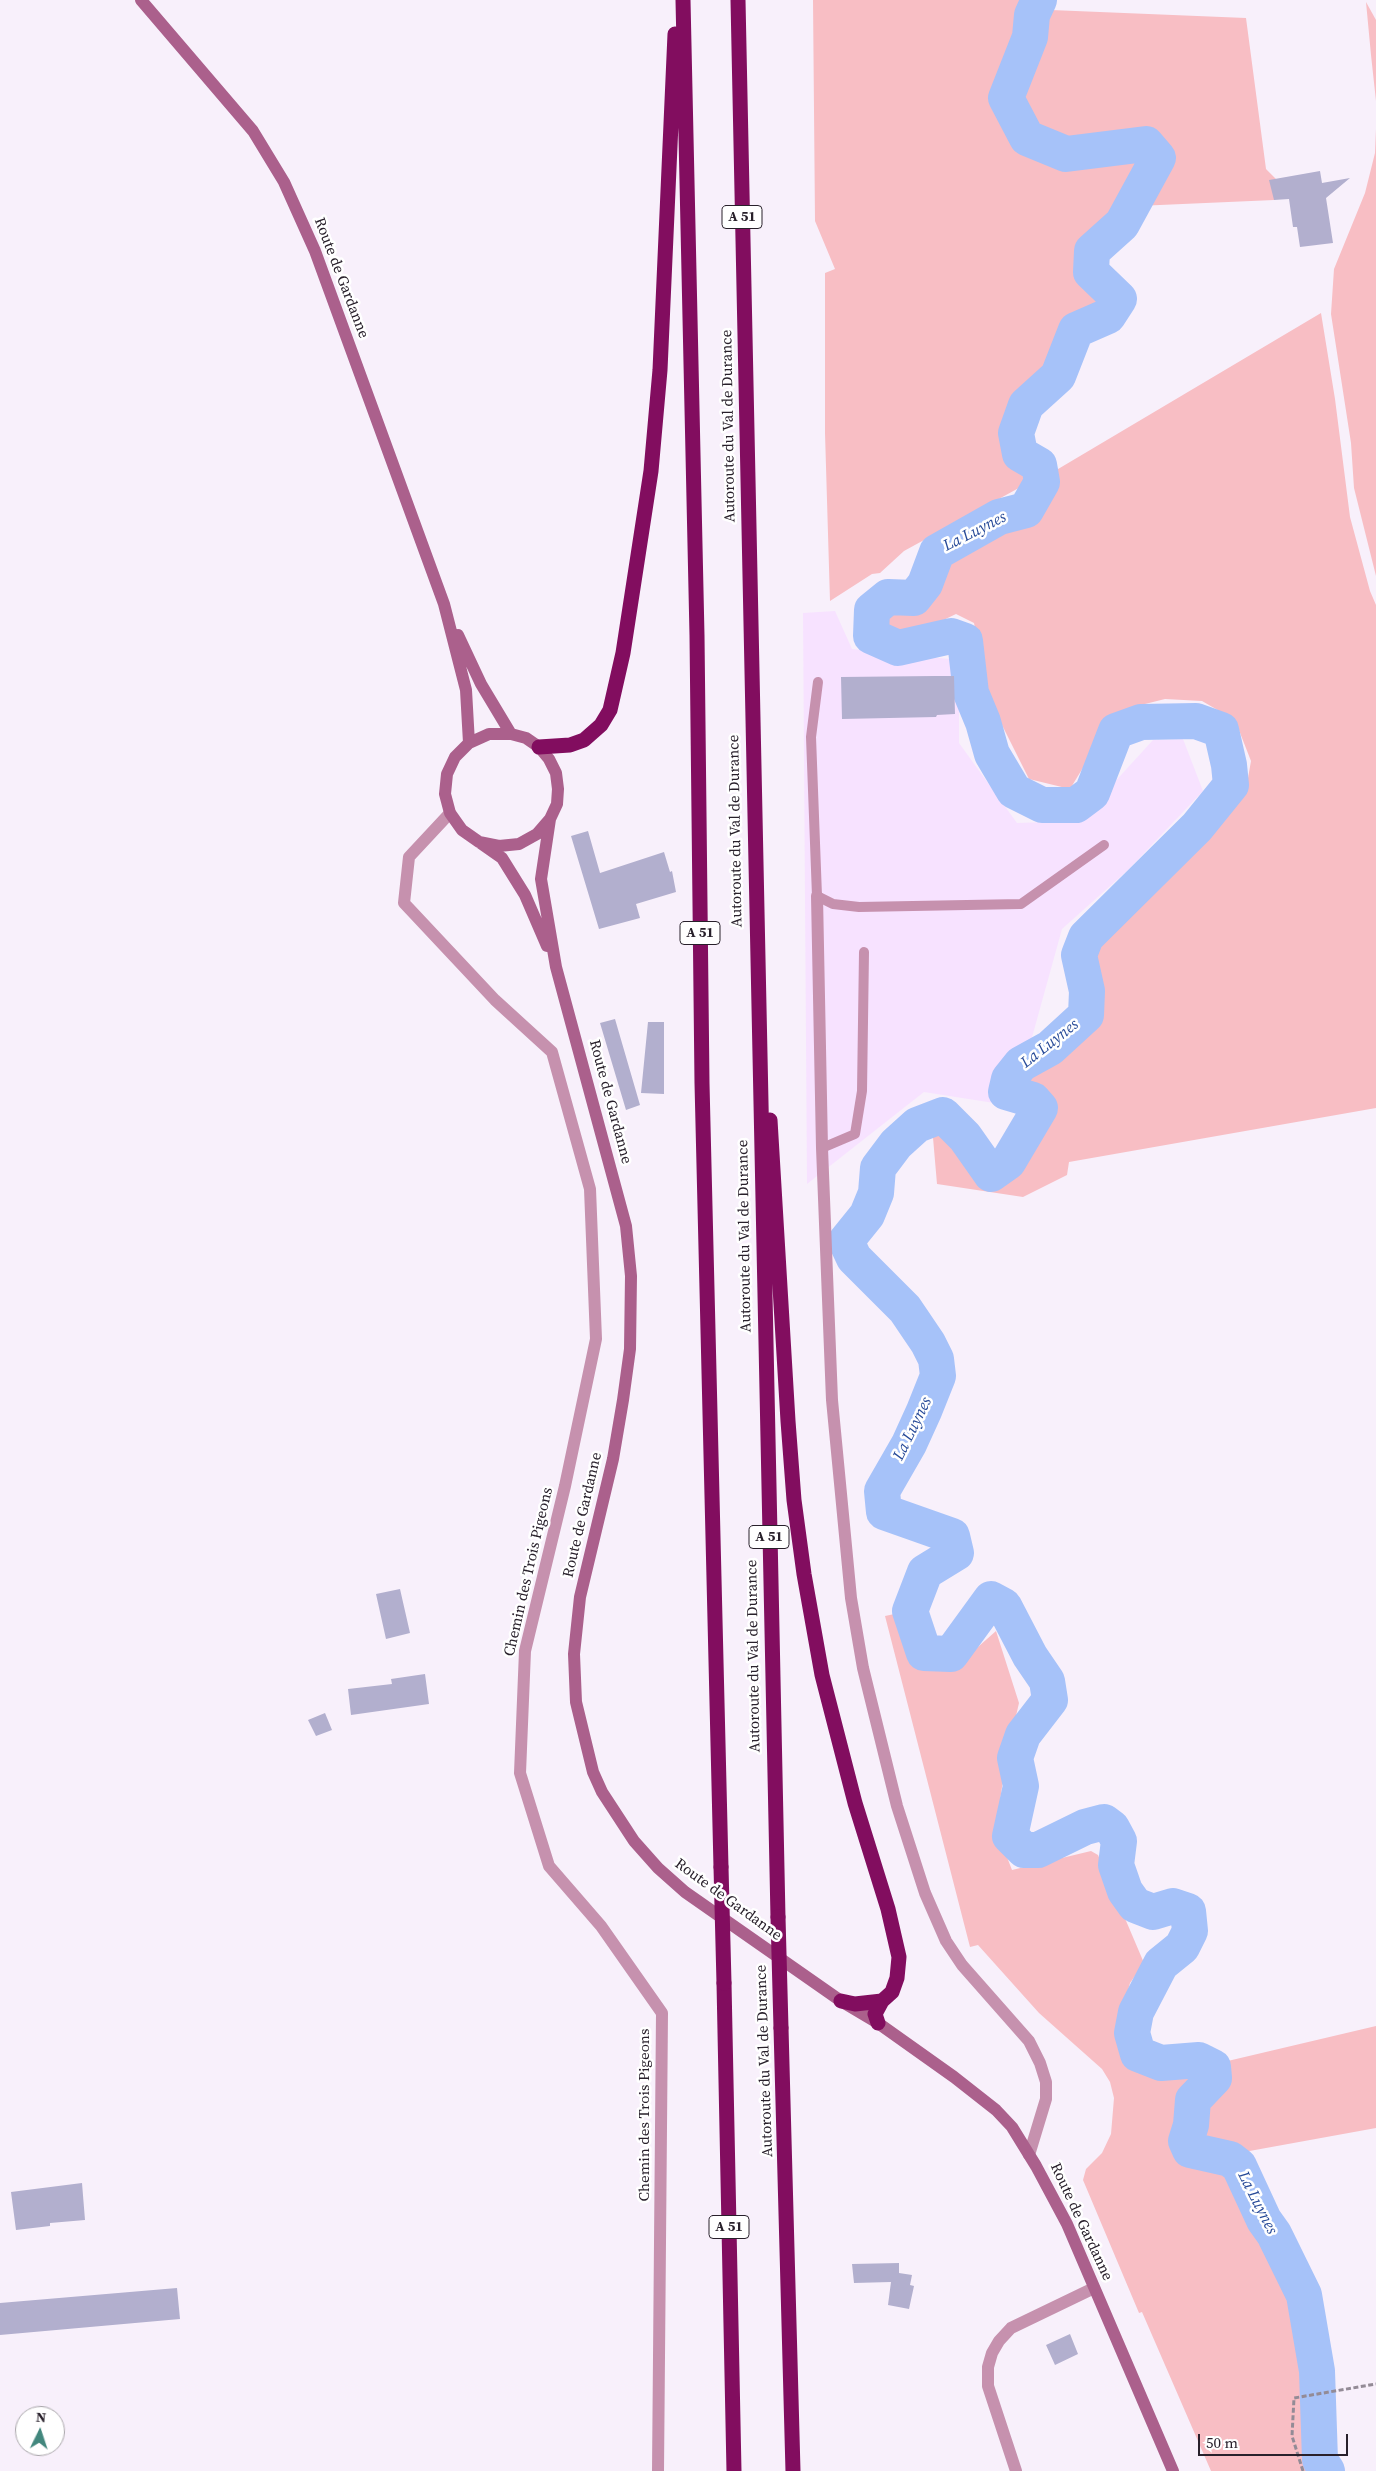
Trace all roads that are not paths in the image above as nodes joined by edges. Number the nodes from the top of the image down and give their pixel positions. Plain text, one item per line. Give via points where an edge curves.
1 (141, 0) edge
2 (676, 0) edge
3 (683, 0) edge
4 (738, 0) edge
5 (444, 604) junction
6 (818, 682) dead end
7 (511, 734) junction
8 (469, 743) junction
9 (539, 747) junction
10 (450, 813) junction
11 (550, 819) junction
12 (479, 842) junction
13 (1104, 845) dead end
14 (754, 856) junction
15 (817, 896) junction
16 (864, 952) dead end
17 (556, 967) junction
18 (822, 1148) junction
19 (841, 2001) junction
20 (882, 2001) junction
21 (878, 2023) junction
22 (1028, 2155) junction
23 (1094, 2288) junction
24 (658, 2471) edge
25 (734, 2471) edge
26 (793, 2471) edge
27 (1016, 2471) edge
28 (1173, 2471) edge

1 - 5 main road, Route de Gardanne via 253,131 284,182 315,252
2 - 9 highway via 660,370 650,480 623,653 610,710 601,725 584,740 570,745
3 - 25 highway, A 51, bridge via 702,1083
4 - 14 highway, Autoroute du Val de Durance / A 51
5 - 7 main road via 481,684
5 - 8 main road via 466,690
6 - 15 lane via 811,737
7 - 8 main road via 489,734
7 - 9 main road via 526,738
8 - 10 main road via 455,757 447,774 445,794
9 - 11 main road via 556,773 557,804
10 - 12 main road via 462,830
10 - 24 street, Chemin des Trois Pigeons via 409,857 404,903 495,1000 552,1052 590,1189 596,1339 565,1486 524,1651 520,1773 549,1866 601,1926 662,2013
11 - 12 main road via 537,834 519,844 499,846
11 - 17 main road via 541,878
12 - 17 main road via 502,858 526,895
13 - 15 lane via 1021,904 859,908 833,904
14 - 20 highway via 794,1500 822,1675 899,1956 892,1992
14 - 26 highway, Autoroute du Val de Durance / A 51, bridge
15 - 18 street
16 - 18 lane via 862,1091 855,1134
17 - 19 main road, Route de Gardanne via 624,1217 632,1276 630,1349 624,1400 580,1597 575,1646 576,1702 586,1746 602,1792 634,1841 658,1868 685,1892
18 - 22 street via 832,1400 851,1598 863,1668 908,1843 946,1941 962,1965 1029,2041 1040,2063 1046,2082 1046,2099
19 - 20 highway via 855,2004
19 - 21 main road, Route de Gardanne
20 - 21 highway via 875,2014
21 - 22 main road, Route de Gardanne via 977,2093 1012,2127
22 - 23 main road, Route de Gardanne via 1063,2216
23 - 27 street via 1011,2328 992,2353 988,2386
23 - 28 main road, Route de Gardanne

